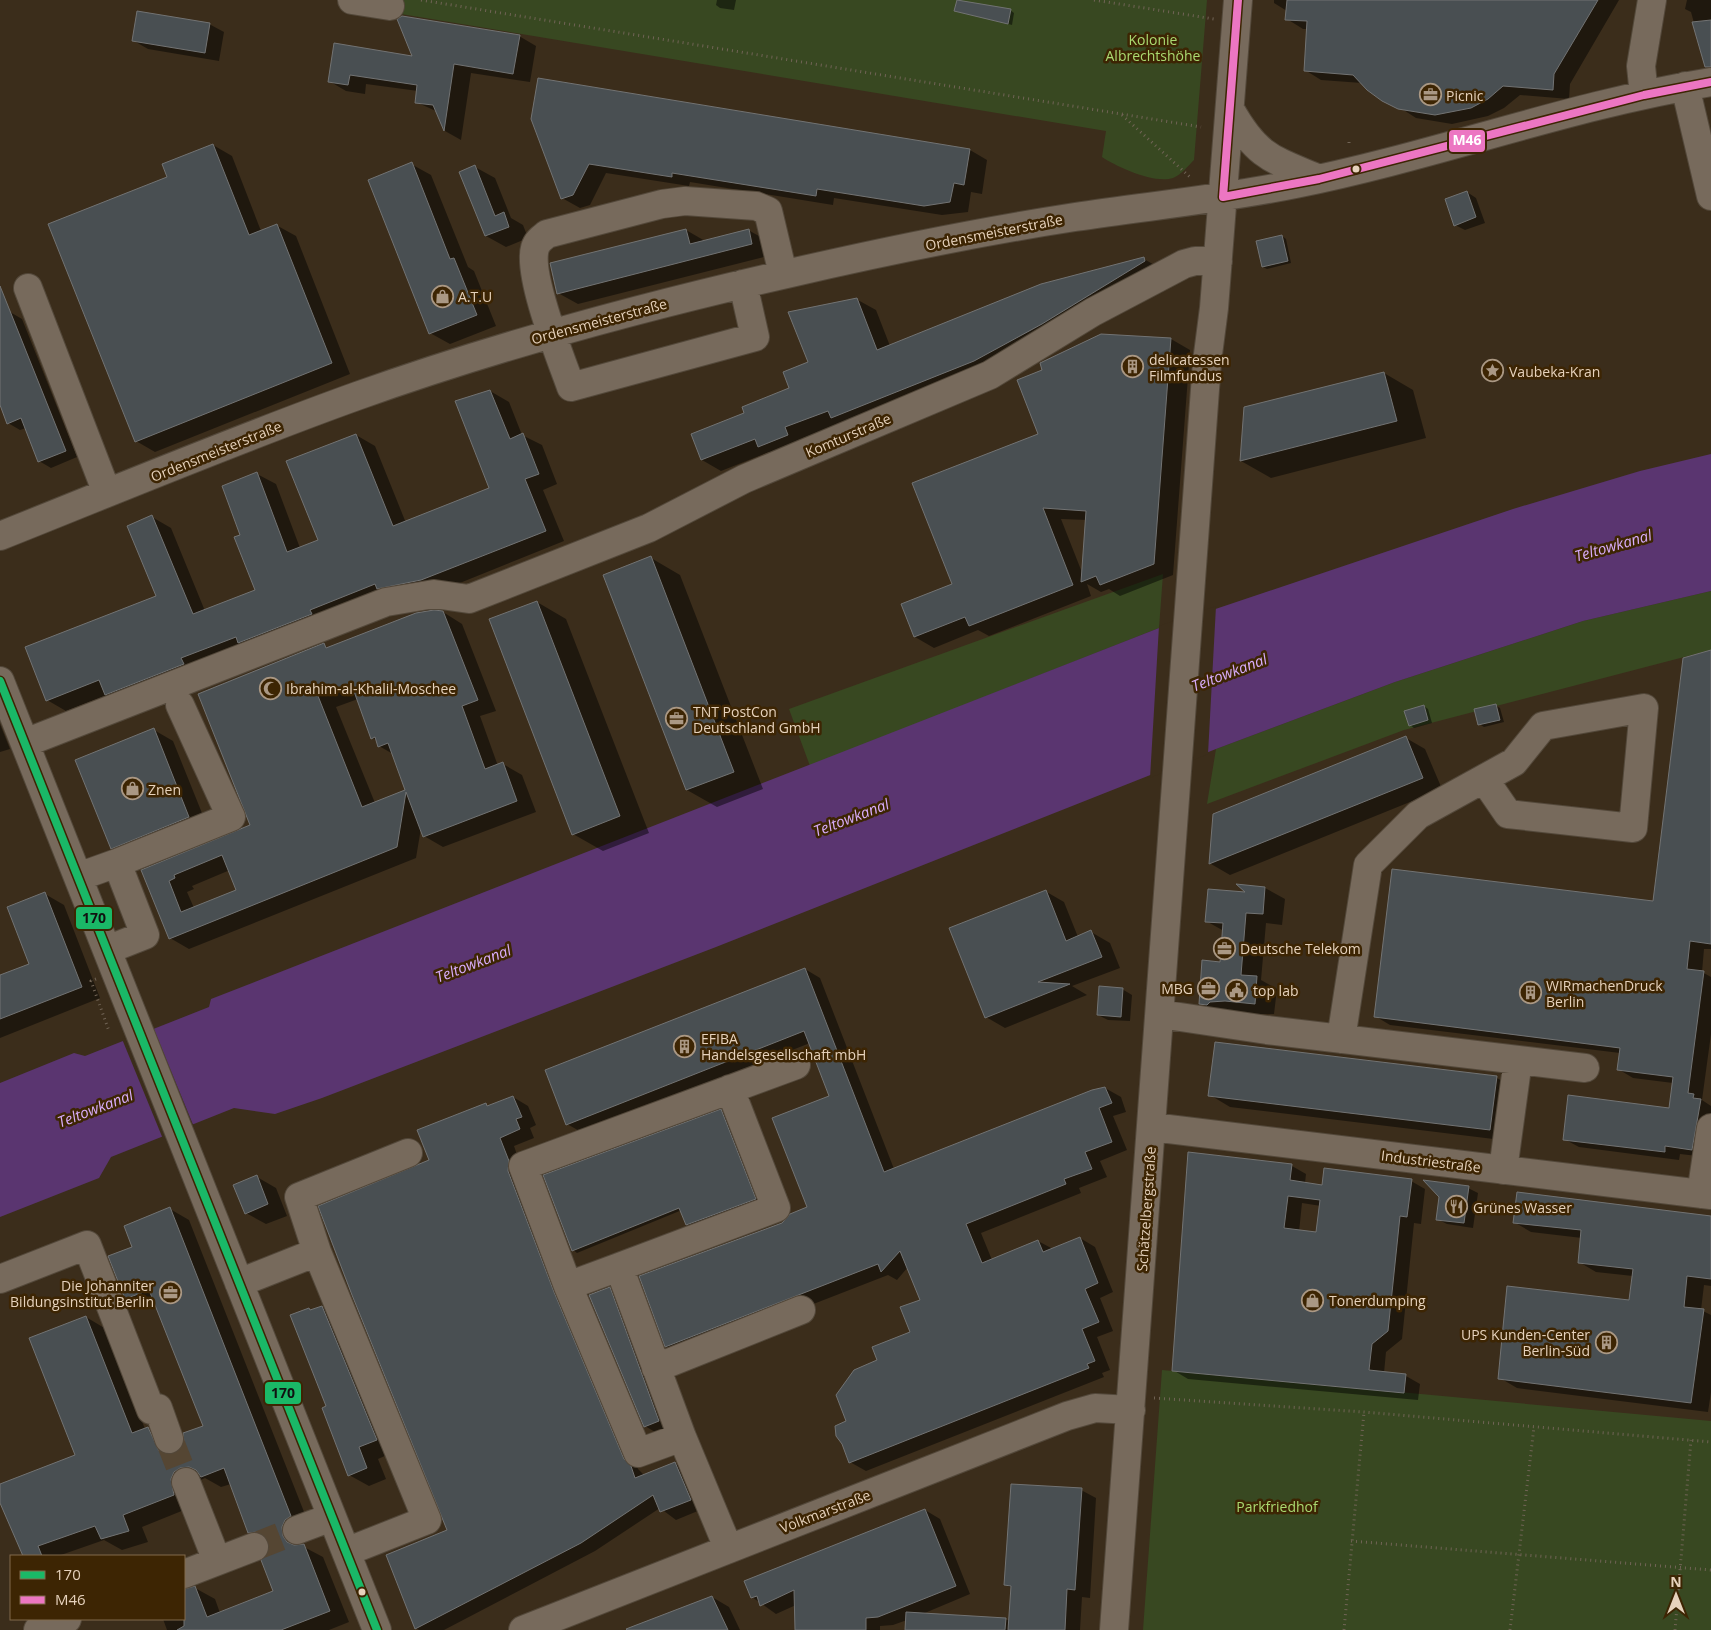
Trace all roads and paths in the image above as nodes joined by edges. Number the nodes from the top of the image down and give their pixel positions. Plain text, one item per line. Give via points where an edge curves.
1 (352, 0) edge
2 (421, 0) edge
3 (1094, 0) edge
4 (1238, 0) edge
5 (1652, 0) edge
6 (390, 6) dead end
7 (1197, 16) dead end
8 (1698, 84) edge
9 (1644, 95) junction
10 (1231, 111) junction
11 (1121, 115) junction
12 (1201, 127) dead end
13 (1190, 177) dead end
14 (1319, 179) junction
15 (1711, 196) edge
16 (1223, 197) junction
17 (1218, 261) junction
18 (783, 274) junction
19 (742, 284) junction
20 (28, 288) dead end
21 (552, 334) junction
22 (107, 493) junction
23 (0, 536) edge
24 (0, 681) edge
25 (180, 704) dead end
26 (14, 735) edge
27 (1484, 779) junction
28 (117, 863) junction
29 (78, 878) junction
30 (107, 950) junction
31 (91, 981) dead end
32 (1160, 1014) junction
33 (109, 1031) dead end
34 (1341, 1039) junction
35 (1518, 1060) junction
36 (796, 1065) dead end
37 (1585, 1068) dead end
38 (730, 1089) junction
39 (1152, 1127) junction
40 (1711, 1128) edge
41 (408, 1153) dead end
42 (1503, 1170) junction
43 (1706, 1194) edge
44 (317, 1252) junction
45 (619, 1267) junction
46 (0, 1279) edge
47 (240, 1283) junction
48 (568, 1286) junction
49 (801, 1310) dead end
50 (656, 1368) junction
51 (1142, 1404) junction
52 (1364, 1412) junction
53 (1534, 1428) junction
54 (682, 1437) junction
55 (169, 1439) tunnel mouth
56 (1691, 1440) junction
57 (1711, 1442) edge
58 (186, 1482) tunnel mouth
59 (332, 1517) junction
60 (297, 1530) tunnel mouth
61 (1351, 1541) junction
62 (254, 1547) tunnel mouth
63 (726, 1550) junction
64 (346, 1552) junction
65 (1518, 1555) junction
66 (217, 1561) junction
67 (1680, 1568) junction
68 (1711, 1570) edge
69 (185, 1574) edge
70 (65, 1620) edge
71 (38, 1630) edge
72 (377, 1630) edge
73 (524, 1630) edge
74 (1114, 1630) edge
75 (1344, 1630) edge
76 (1510, 1630) edge
77 (1675, 1630) edge

1 - 6 street
2 - 11 path
3 - 7 path
4 - 10 street
5 - 9 street via 1641,66
8 - 9 street, Ordensmeisterstraße
8 - 15 street
9 - 14 street, Ordensmeisterstraße
10 - 14 street via 1244,135 1267,156
10 - 16 street
11 - 12 path
11 - 13 path
14 - 16 street, Ordensmeisterstraße
16 - 17 street
16 - 18 street, Ordensmeisterstraße via 1068,218
17 - 26 street, Komturstraße via 1184,264 1093,312 990,375 744,479 650,528 470,599 434,594 386,602
17 - 32 street, Schätzelbergstraße via 1207,362
18 - 19 street, Ordensmeisterstraße
18 - 21 street via 768,211 756,206 685,201 662,204 547,234 539,240 534,267
19 - 21 street, Ordensmeisterstraße
19 - 21 street via 755,337 571,387
20 - 22 street
21 - 22 street, Ordensmeisterstraße via 360,395
22 - 23 street, Ordensmeisterstraße
24 - 26 street
25 - 28 street via 231,817
26 - 29 street
27 - 27 street via 1514,762 1543,726 1644,708 1633,828 1508,814
27 - 34 street via 1418,815 1368,866
28 - 29 street
28 - 30 street via 145,935
29 - 30 street
30 - 47 street
31 - 33 path
32 - 34 street
32 - 39 street, Schätzelbergstraße
34 - 35 street
35 - 37 street
35 - 42 street
36 - 38 street
38 - 45 street via 776,1208
38 - 48 street via 523,1166
39 - 42 street, Industriestraße
39 - 51 street, Schätzelbergstraße
40 - 43 street
41 - 44 street via 299,1197
42 - 43 street, Industriestraße
44 - 47 street
44 - 64 street via 427,1520
45 - 48 street
45 - 50 street
46 - 55 street via 87,1245 151,1410 158,1408
47 - 59 street
48 - 54 street via 638,1453
49 - 50 street
50 - 54 street
51 - 52 path
51 - 63 street, Volkmarstraße via 1095,1408 1066,1416
51 - 74 street, Schätzelbergstraße
52 - 53 path
52 - 61 path
53 - 56 path
53 - 65 path
54 - 63 street
56 - 57 path
56 - 67 path
58 - 66 street
59 - 60 street
59 - 64 street
61 - 65 path
61 - 75 path
62 - 66 street
63 - 73 street, Volkmarstraße
64 - 72 street
65 - 67 path
65 - 76 path
66 - 69 street
67 - 68 path
67 - 77 path
70 - 71 street

